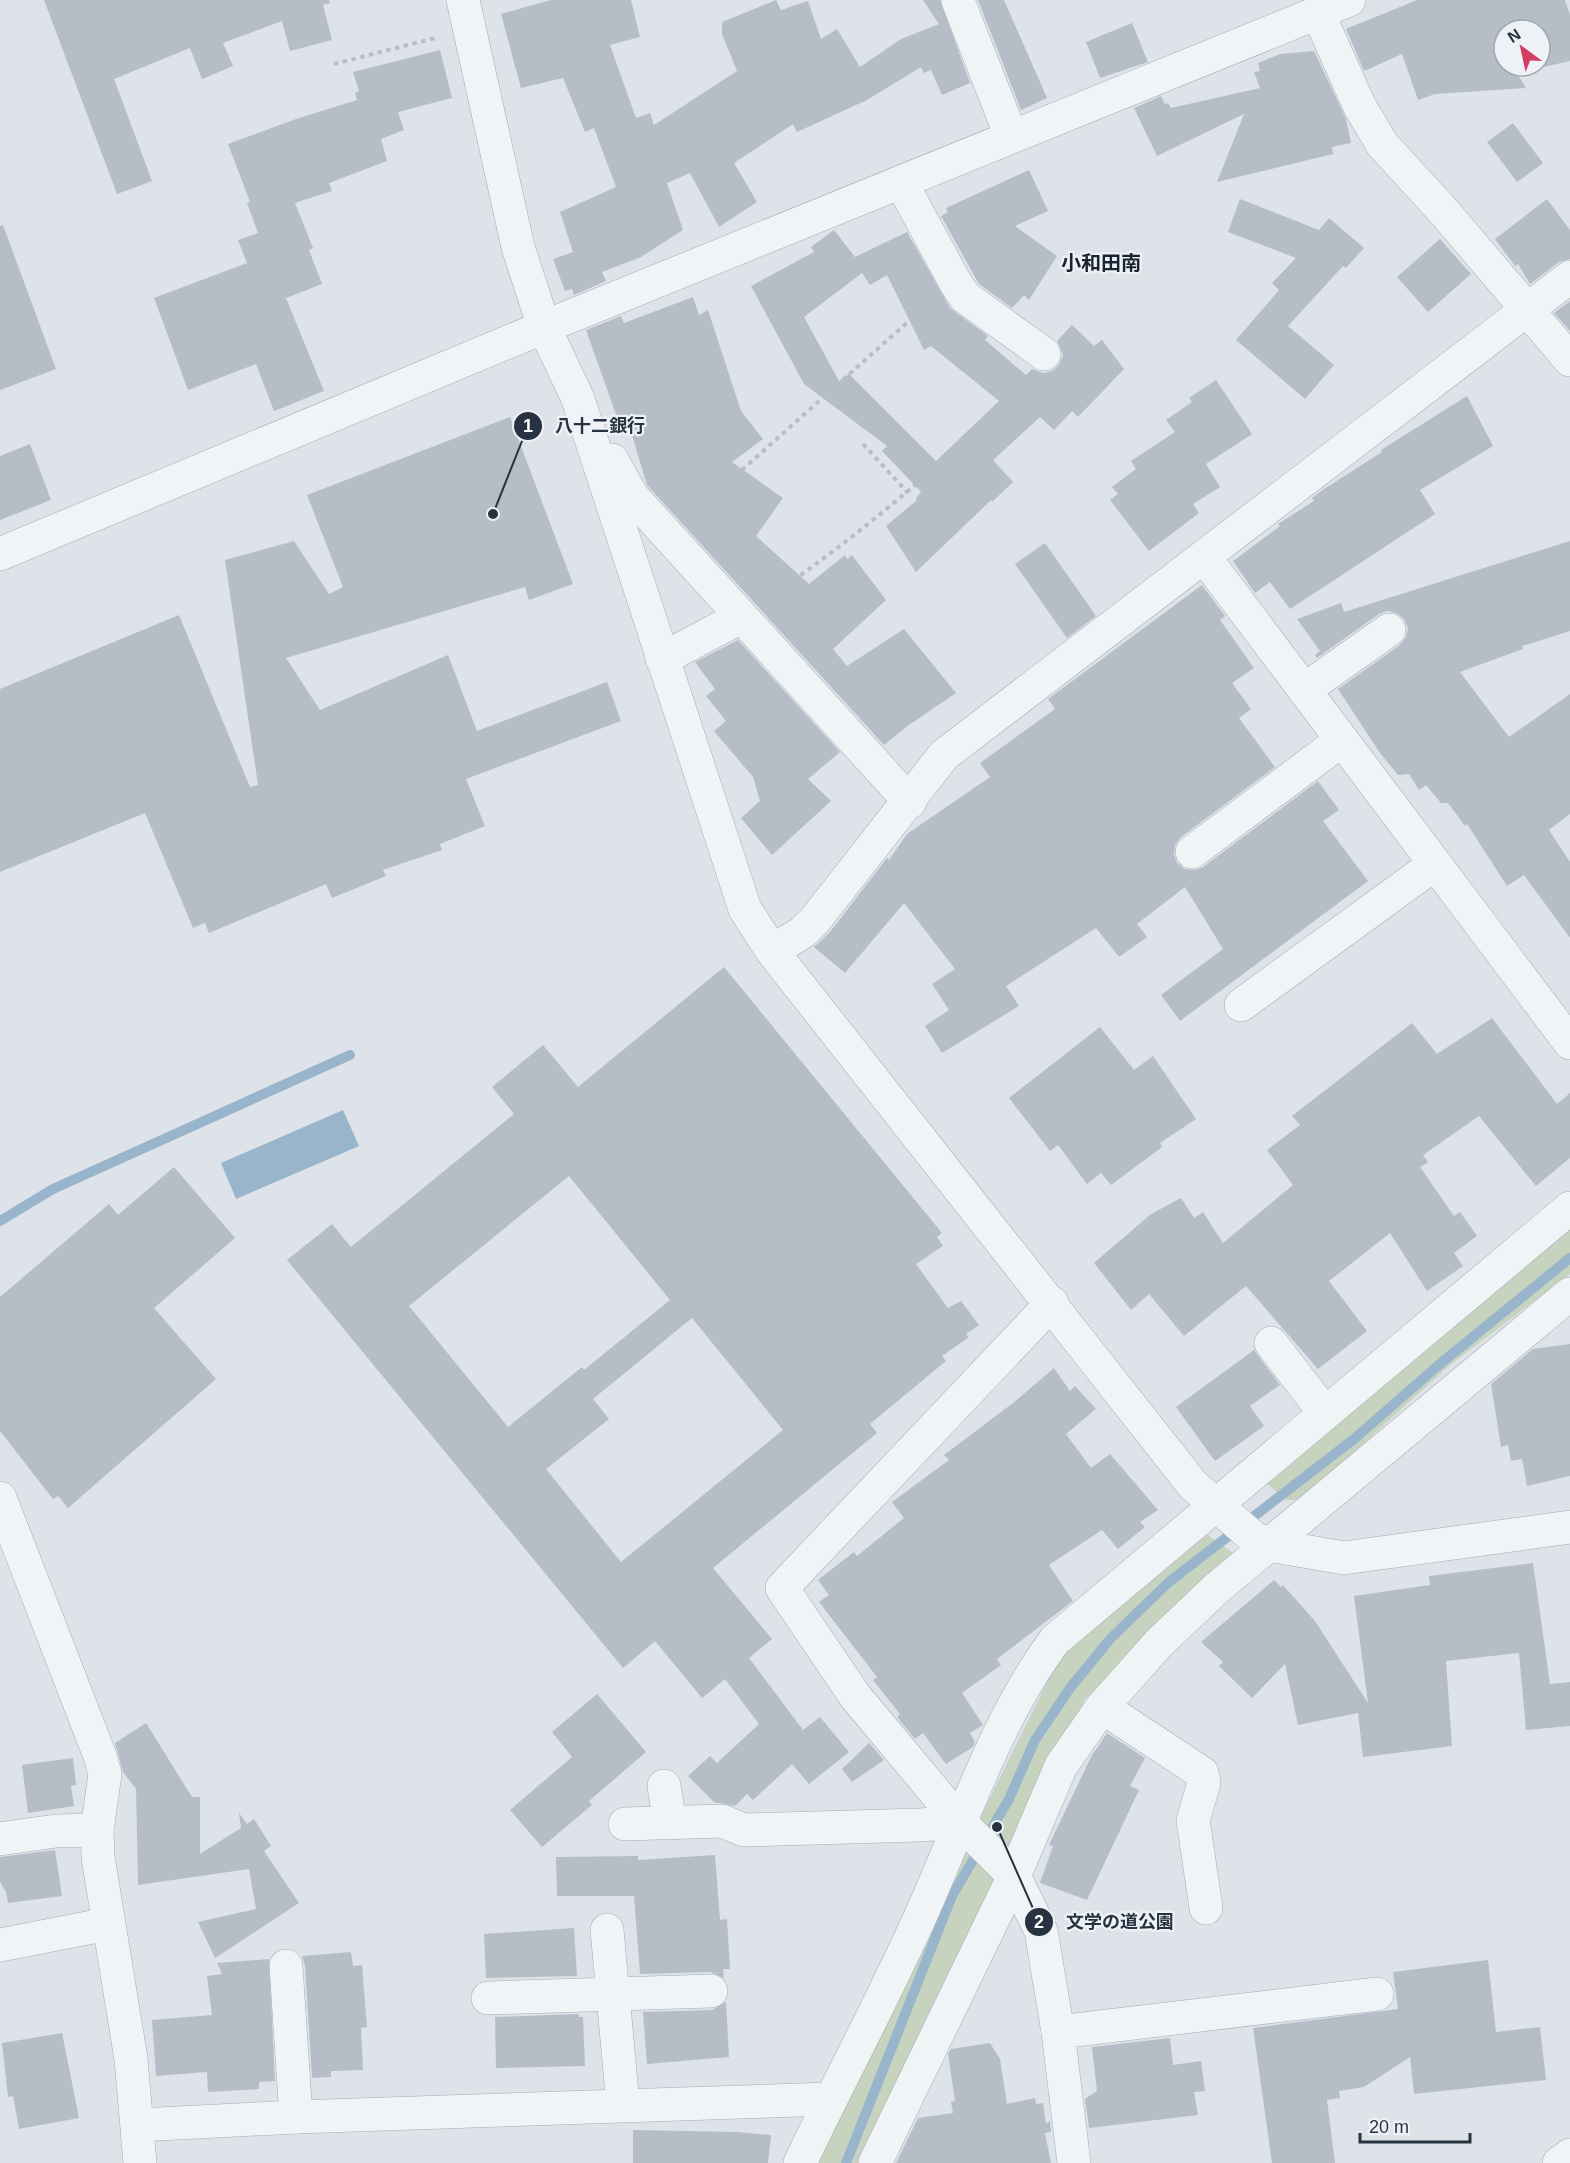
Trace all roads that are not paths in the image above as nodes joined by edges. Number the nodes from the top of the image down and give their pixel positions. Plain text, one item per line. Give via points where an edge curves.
1 (1349, 0) edge
2 (958, 1) edge
3 (1318, 13) junction
4 (467, 15) edge
5 (1011, 136) junction
6 (901, 182) junction
7 (1570, 278) edge
8 (1528, 309) junction
9 (544, 327) junction
10 (1044, 354) dead end
11 (1570, 360) edge
12 (578, 399) junction
13 (0, 554) edge
14 (1204, 558) junction
15 (741, 617) junction
16 (1389, 630) dead end
17 (662, 659) junction
18 (1304, 690) junction
19 (1342, 740) junction
20 (910, 802) junction
21 (1192, 852) dead end
22 (1435, 864) junction
23 (772, 951) junction
24 (1240, 1005) dead end
25 (1570, 1042) edge
26 (1567, 1217) edge
27 (1570, 1294) edge
28 (1052, 1303) junction
29 (1271, 1343) dead end
30 (1324, 1412) junction
31 (0, 1498) edge
32 (1220, 1510) junction
33 (1570, 1527) edge
34 (1261, 1541) junction
35 (1102, 1707) junction
36 (664, 1786) dead end
37 (670, 1823) junction
38 (625, 1824) dead end
39 (963, 1824) junction
40 (97, 1830) junction
41 (0, 1839) edge
42 (1009, 1871) junction
43 (1206, 1908) dead end
44 (108, 1924) junction
45 (607, 1930) dead end
46 (0, 1945) edge
47 (286, 1966) dead end
48 (711, 1991) dead end
49 (615, 1994) junction
50 (1377, 1994) dead end
51 (488, 1998) dead end
52 (1058, 2032) junction
53 (830, 2099) junction
54 (623, 2105) junction
55 (296, 2117) junction
56 (138, 2125) junction
57 (1570, 2155) edge
58 (140, 2163) edge
59 (800, 2163) edge
60 (875, 2163) edge
61 (1074, 2163) edge
62 (1559, 2163) edge

1 - 3 street
2 - 5 street
3 - 5 street
3 - 8 street via 1359,105 1382,144
4 - 9 street via 518,247
5 - 6 street
6 - 9 street
6 - 10 street via 965,297
7 - 8 street
8 - 11 street
8 - 14 street
9 - 12 street
9 - 13 street
12 - 15 street via 632,496
12 - 17 street
14 - 18 street
14 - 20 street via 944,755
15 - 17 street
15 - 20 street
16 - 18 street
17 - 23 street via 745,909
18 - 19 street
19 - 21 street
19 - 22 street
20 - 23 street via 814,920
22 - 24 street
22 - 25 street
23 - 28 street
26 - 30 street
27 - 34 street
28 - 32 street via 1193,1485
28 - 39 street via 782,1588 855,1696
29 - 30 street
30 - 32 street
31 - 40 street via 100,1756 105,1774
32 - 34 street
32 - 39 street via 1055,1640 1037,1664
33 - 34 street via 1344,1558
34 - 35 street via 1159,1643
35 - 42 street via 1060,1766
35 - 43 street via 1202,1773 1204,1783 1193,1820
36 - 37 street
37 - 38 street
37 - 39 street via 722,1821 744,1830
39 - 42 street
39 - 53 street
40 - 41 street
40 - 44 street
42 - 52 street via 1041,1931
42 - 60 street
44 - 46 street
44 - 56 street
45 - 49 street
47 - 55 street
48 - 49 street
49 - 51 street
49 - 54 street
50 - 52 street
52 - 61 street
53 - 54 street
53 - 59 street
54 - 55 street
55 - 56 street
56 - 58 street
57 - 62 street

